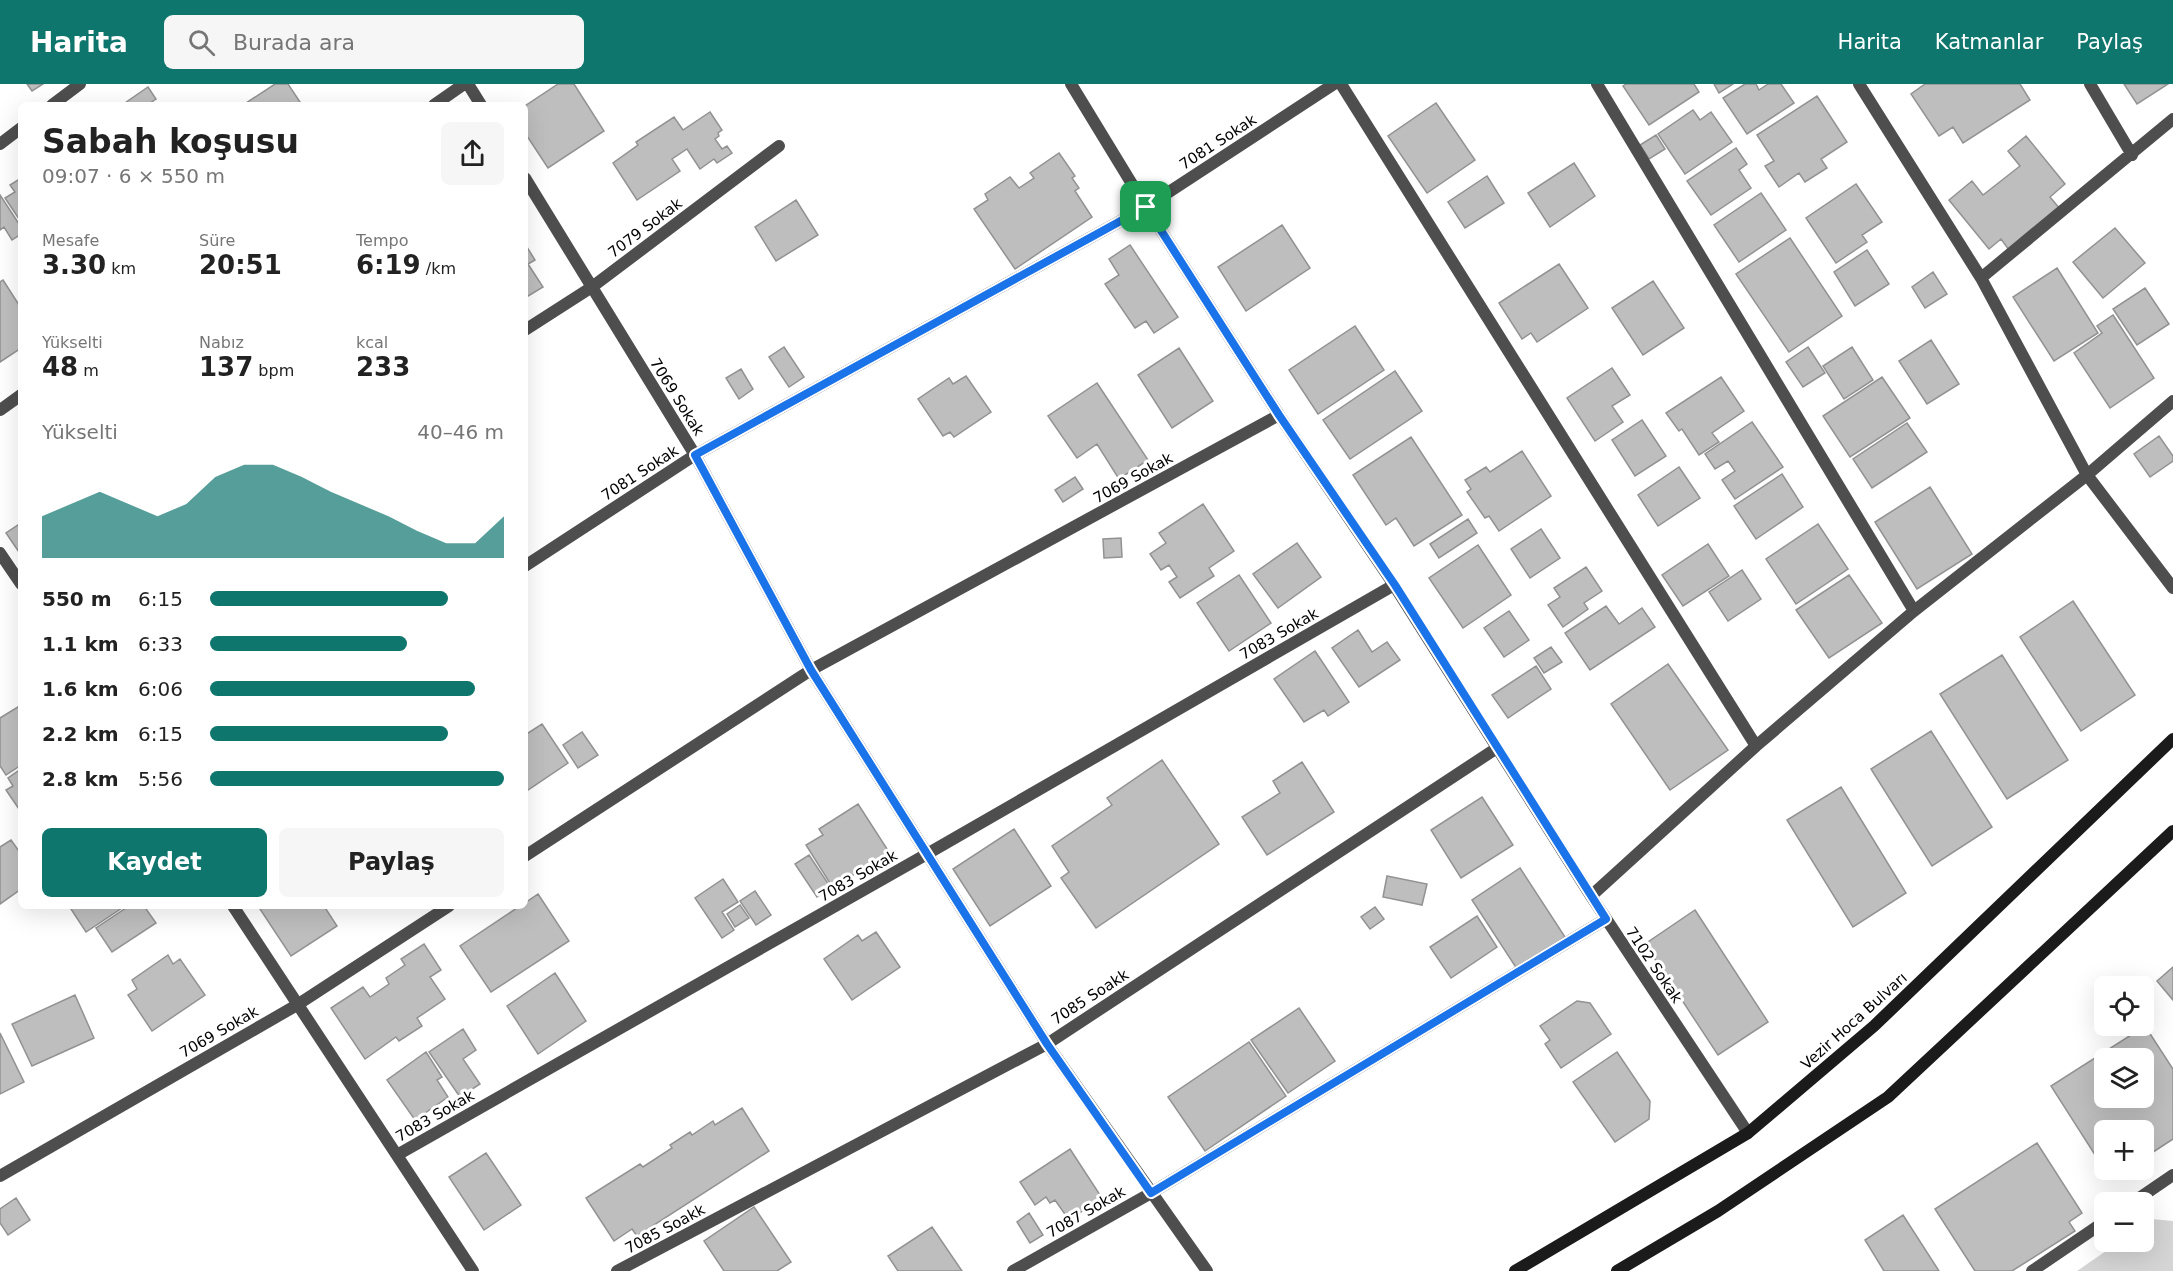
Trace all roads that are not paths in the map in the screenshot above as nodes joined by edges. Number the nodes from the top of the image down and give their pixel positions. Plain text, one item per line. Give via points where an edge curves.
1 (80, 84) edge
2 (466, 84) edge
3 (1071, 84) edge
4 (1334, 84) edge
5 (1341, 84) edge
6 (1597, 84) edge
7 (1859, 84) edge
8 (2090, 84) edge
9 (56, 102) edge
10 (439, 102) edge
11 (479, 102) edge
12 (2173, 119) edge
13 (18, 130) edge
14 (0, 144) edge
15 (779, 146) dead end
16 (2132, 155) junction
17 (528, 183) edge
18 (1146, 207) junction
19 (1981, 278) junction
20 (591, 287) junction
21 (528, 328) edge
22 (18, 397) edge
23 (2173, 401) edge
24 (0, 410) edge
25 (1279, 415) junction
26 (695, 455) junction
27 (2087, 475) junction
28 (0, 553) edge
29 (528, 564) edge
30 (18, 580) edge
31 (1395, 585) junction
32 (2173, 588) edge
33 (1914, 611) junction
34 (811, 670) junction
35 (2173, 739) edge
36 (1756, 746) junction
37 (1497, 748) junction
38 (2173, 831) edge
39 (528, 854) edge
40 (927, 855) junction
41 (1591, 896) junction
42 (235, 909) edge
43 (444, 909) edge
44 (1606, 919) junction
45 (297, 1005) junction
46 (1047, 1044) junction
47 (1748, 1133) junction
48 (397, 1155) junction
49 (2173, 1175) edge
50 (0, 1176) edge
51 (2148, 1192) edge
52 (1151, 1193) junction
53 (2094, 1229) edge
54 (473, 1271) edge
55 (617, 1271) edge
56 (1013, 1271) edge
57 (1207, 1271) edge
58 (1515, 1271) edge
59 (1617, 1271) edge
60 (2032, 1271) edge

1 - 9 street
2 - 10 street
2 - 11 street
3 - 18 street, 7102 Sokak
4 - 18 street, 7081 Sokak
5 - 36 street
6 - 33 street
7 - 19 street
8 - 16 street
12 - 16 street
13 - 14 street
15 - 20 street, 7079 Sokak
16 - 19 street
17 - 20 street, 7069 Sokak
18 - 25 street, 7102 Sokak
18 - 26 street, 7081 Sokak
19 - 27 street
20 - 21 street, 7079 Sokak
20 - 26 street, 7069 Sokak
22 - 24 street
23 - 27 street
25 - 31 street, 7102 Sokak
25 - 34 street, 7069 Sokak
26 - 29 street, 7081 Sokak
26 - 34 street, 7069 Sokak
27 - 32 street
27 - 33 street
28 - 30 street
31 - 37 street, 7102 Sokak
31 - 40 street, 7083 Sokak
33 - 36 street
34 - 39 street, 7069 Sokak
34 - 40 street, 7069 Sokak
35 - 47 main road, Vezir Hoca Bulvarı via 1874,1026
36 - 41 street
37 - 41 street, 7102 Sokak
37 - 46 street, 7085 Soakk
38 - 59 main road via 1888,1097 1718,1211
40 - 46 street, 7069 Sokak
40 - 48 street, 7083 Sokak
41 - 44 street, 7102 Sokak
42 - 45 street
43 - 45 street, 7069 Sokak
44 - 47 street, 7102 Sokak
44 - 52 street, 7087 Sokak
45 - 48 street
45 - 50 street, 7069 Sokak
46 - 52 street, 7069 Sokak
46 - 55 street, 7085 Soakk
47 - 58 main road, Vezir Hoca Bulvarı
48 - 54 street
49 - 51 street
52 - 56 street, 7087 Sokak
52 - 57 street, 7069 Sokak
53 - 60 street

